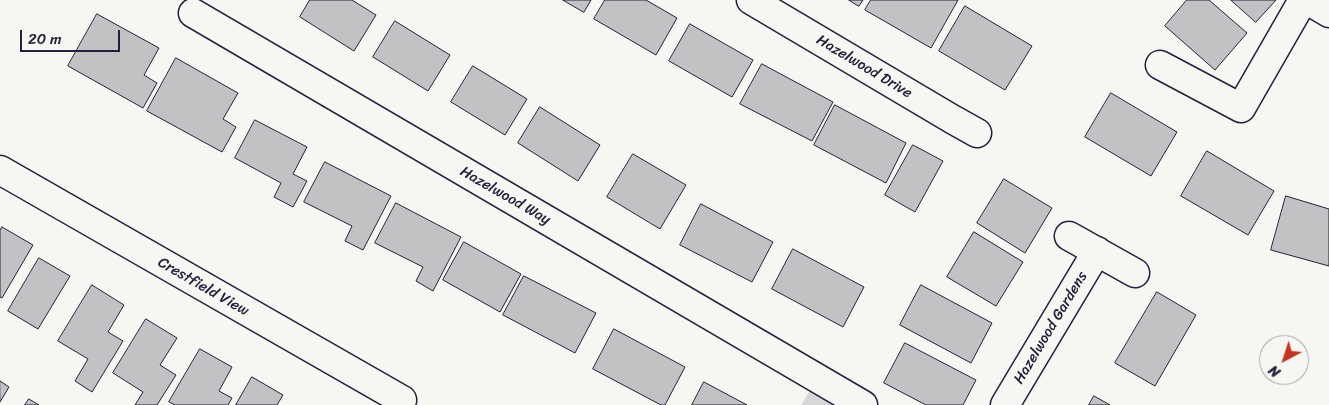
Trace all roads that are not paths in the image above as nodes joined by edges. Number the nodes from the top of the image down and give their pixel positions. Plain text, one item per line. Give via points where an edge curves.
1 (750, 0) edge
2 (1303, 0) edge
3 (1307, 0) edge
4 (193, 13) dead end
5 (1329, 13) edge
6 (1160, 65) dead end
7 (977, 133) dead end
8 (0, 170) edge
9 (1069, 236) dead end
10 (1097, 251) junction
11 (1135, 273) dead end
12 (399, 405) edge
13 (863, 405) edge
14 (1005, 405) edge

1 - 7 street, Hazelwood Drive
2 - 6 street via 1241,108
3 - 5 street
4 - 13 street, Hazelwood Way
8 - 12 street, Crestfield View via 402,400
9 - 10 street
10 - 11 street
10 - 14 street, Hazelwood Gardens

